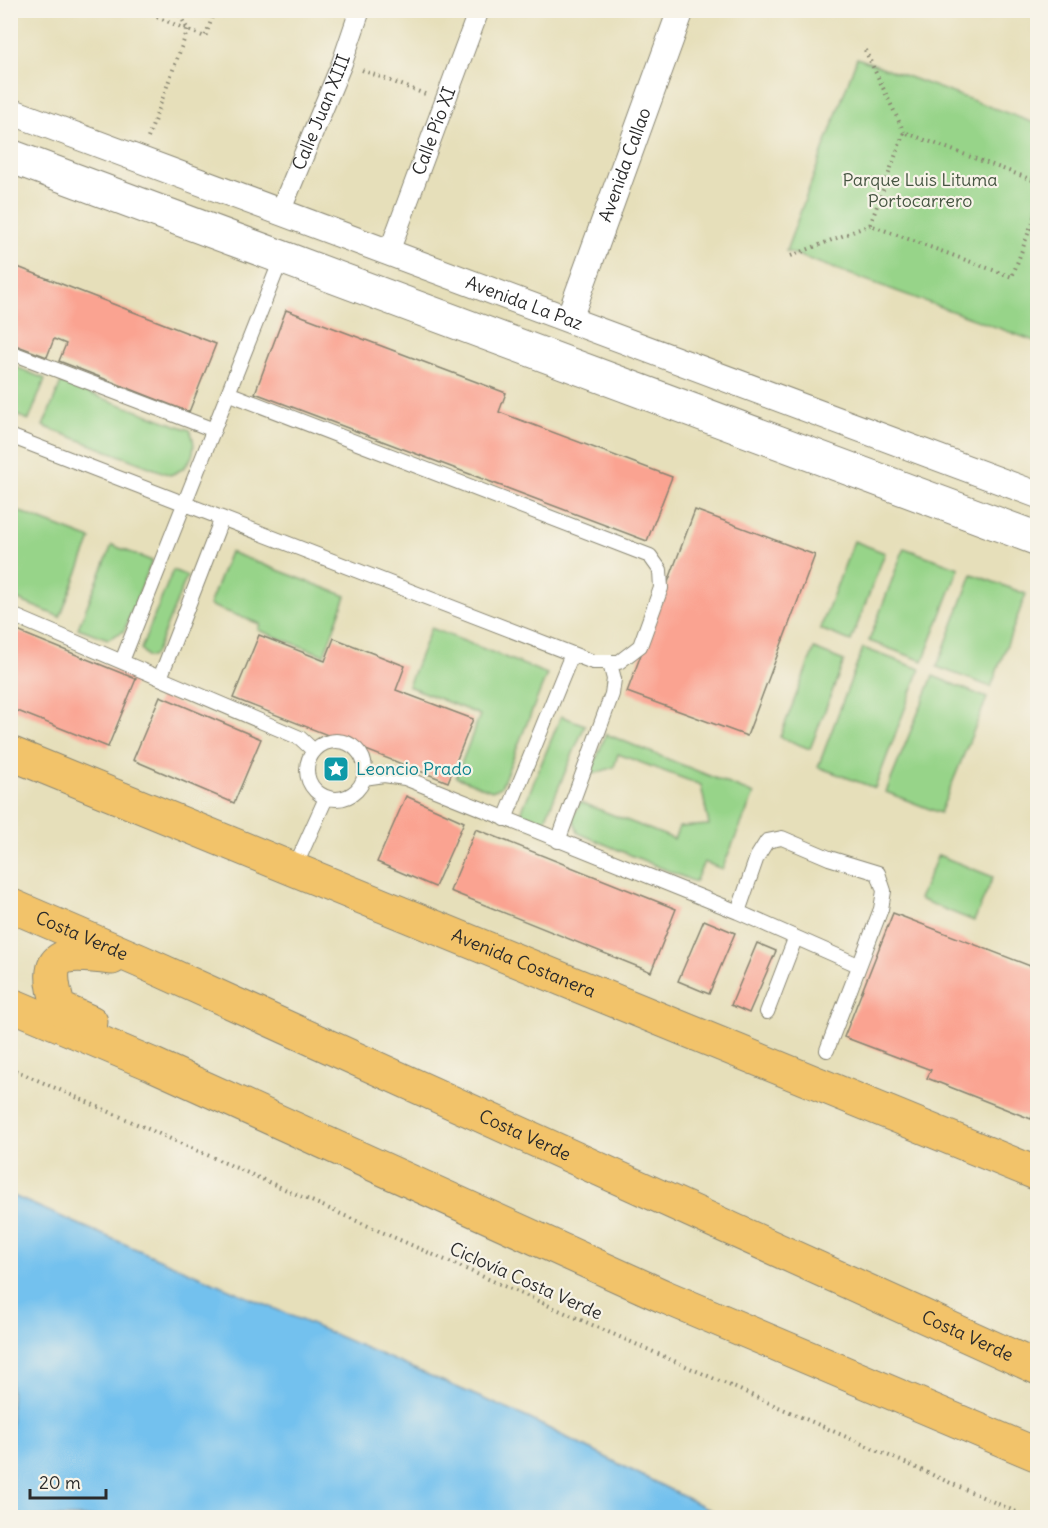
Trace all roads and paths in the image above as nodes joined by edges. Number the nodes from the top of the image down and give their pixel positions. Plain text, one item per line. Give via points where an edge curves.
1 (140, 10) edge
2 (177, 10) edge
3 (216, 10) edge
4 (360, 10) edge
5 (479, 10) edge
6 (681, 10) edge
7 (188, 29) junction
8 (865, 51) dead end
9 (342, 63) junction
10 (445, 102) junction
11 (10, 111) edge
12 (904, 132) junction
13 (10, 156) edge
14 (141, 160) junction
15 (1038, 182) edge
16 (1038, 207) edge
17 (280, 212) junction
18 (870, 225) junction
19 (389, 252) junction
20 (792, 256) dead end
21 (282, 257) junction
22 (569, 319) junction
23 (10, 352) edge
24 (228, 393) junction
25 (214, 430) junction
26 (10, 436) edge
27 (1038, 495) edge
28 (185, 504) junction
29 (222, 518) junction
30 (1038, 539) edge
31 (10, 614) edge
32 (572, 654) junction
33 (122, 661) junction
34 (610, 664) junction
35 (160, 678) junction
36 (314, 751) junction
37 (10, 753) edge
38 (364, 778) junction
39 (326, 798) junction
40 (505, 819) junction
41 (558, 841) junction
42 (294, 869) junction
43 (10, 905) edge
44 (738, 912) junction
45 (795, 939) junction
46 (140, 961) junction
47 (858, 965) junction
48 (10, 1004) edge
49 (768, 1012) dead end
50 (827, 1050) dead end
51 (154, 1065) junction
52 (10, 1068) edge
53 (1038, 1174) edge
54 (1038, 1368) edge
55 (1038, 1455) edge
56 (1030, 1518) edge

1 - 7 path
2 - 7 path
3 - 7 path via 205,37
4 - 9 street, Calle Juan XIII
5 - 10 street, Calle Pío XI
6 - 22 street, Avenida Callao
7 - 14 path
8 - 12 path
9 - 10 path
9 - 17 street, Calle Juan XIII
10 - 19 street, Calle Pío XI
11 - 14 street, Avenida La Paz
12 - 15 path
12 - 18 path
13 - 21 street
14 - 17 street, Avenida La Paz
16 - 18 path via 1012,277
17 - 19 street, Avenida La Paz
18 - 20 path
19 - 22 street, Avenida La Paz
21 - 24 lane
21 - 30 street
22 - 27 street, Avenida La Paz
23 - 25 lane
24 - 25 lane
24 - 34 lane via 650,556 660,570 661,588 640,646 626,658
25 - 28 lane
26 - 28 lane
28 - 29 lane
28 - 33 lane
29 - 32 lane
29 - 35 lane
31 - 33 lane
32 - 34 lane
32 - 40 lane
33 - 35 lane
34 - 41 lane via 612,694
35 - 36 lane via 300,738
36 - 38 lane via 331,741 350,745 363,760
36 - 39 lane via 307,778 311,787
37 - 42 main road, Avenida Costanera
38 - 39 lane via 353,794
38 - 40 lane via 405,778
39 - 42 lane
40 - 41 lane
41 - 44 lane
42 - 53 main road, Avenida Costanera
43 - 46 main road, Costa Verde
44 - 45 lane
44 - 47 lane via 767,840 782,838 878,873 884,891 881,909
45 - 47 lane
45 - 49 lane
46 - 51 main road via 93,955 64,957 51,973 51,987 59,1008 116,1034
46 - 54 main road, Costa Verde
47 - 50 lane
48 - 51 main road
51 - 55 main road via 663,1296
52 - 56 path, Ciclovía Costa Verde

